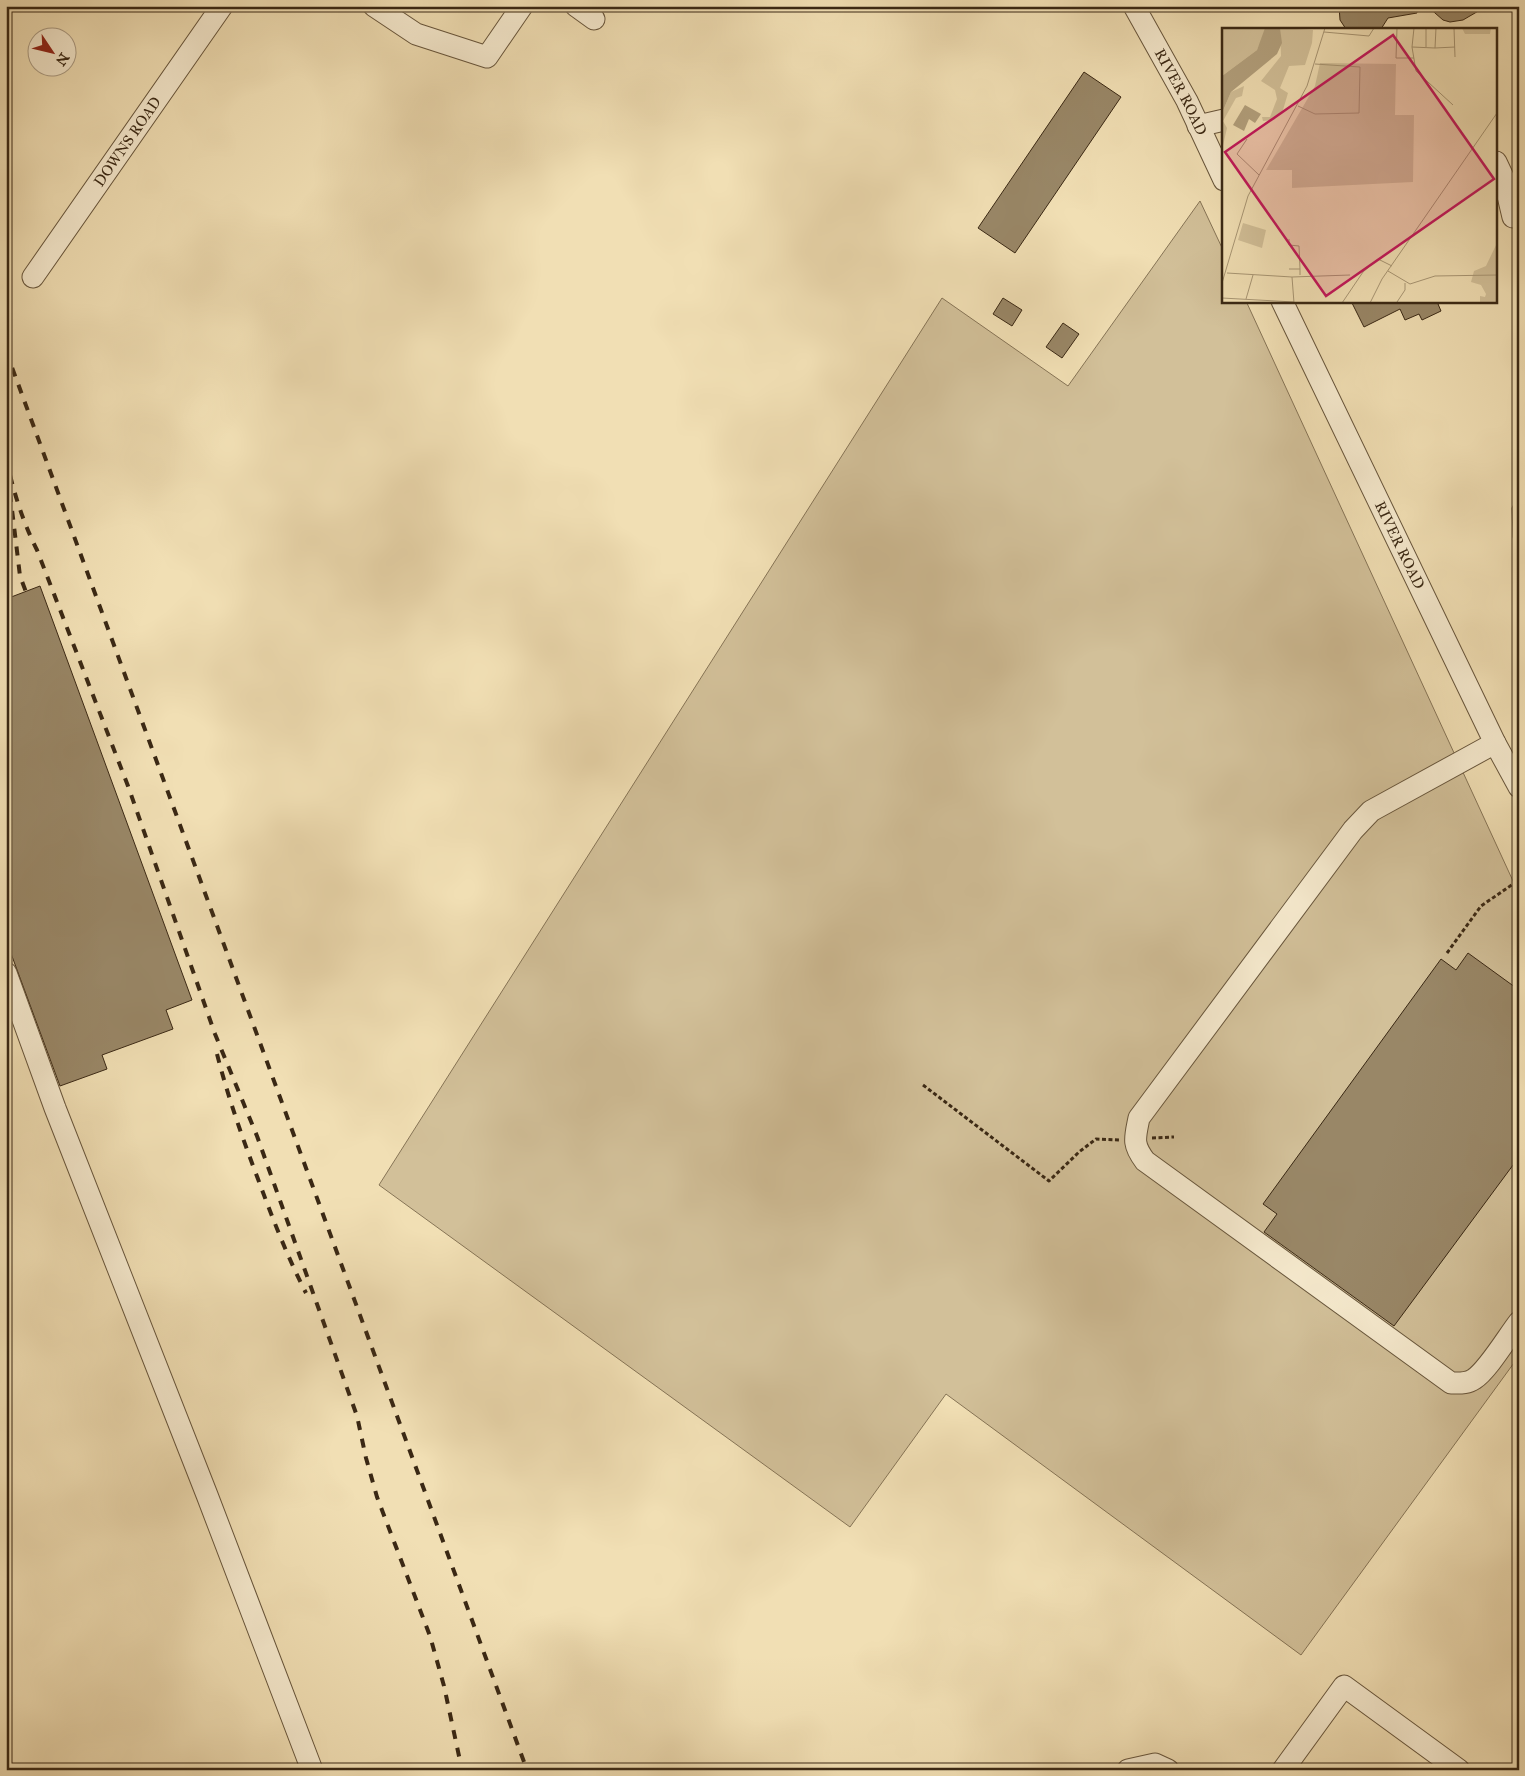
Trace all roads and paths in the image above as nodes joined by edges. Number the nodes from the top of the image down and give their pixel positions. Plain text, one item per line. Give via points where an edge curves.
1 (222, 6) edge
2 (374, 6) edge
3 (522, 6) edge
4 (576, 6) edge
5 (1134, 6) edge
6 (594, 19) dead end
7 (1222, 120) edge
8 (1198, 126) junction
9 (1498, 166) edge
10 (1222, 176) edge
11 (1513, 217) dead end
12 (33, 278) dead end
13 (1282, 302) edge
14 (1495, 743) junction
15 (1519, 788) edge
16 (1519, 880) edge
17 (1447, 953) dead end
18 (6, 973) edge
19 (923, 1085) dead end
20 (1174, 1137) dead end
21 (1135, 1140) junction
22 (1519, 1322) edge
23 (312, 1770) edge
24 (1128, 1770) edge
25 (1168, 1770) edge
26 (1283, 1770) edge
27 (1459, 1770) edge

1 - 12 street, DOWNS ROAD
2 - 3 street via 416,34 486,57
4 - 6 street
5 - 8 street, RIVER ROAD
7 - 8 street
8 - 10 street, RIVER ROAD
9 - 11 street
13 - 14 street, RIVER ROAD
14 - 15 street, RIVER ROAD
14 - 21 street via 1371,811 1353,830 1139,1118
16 - 17 path via 1481,906
18 - 23 street via 55,1108
19 - 21 path via 1049,1180 1096,1139
20 - 21 path
21 - 22 street via 1136,1150 1145,1161 1451,1383 1462,1384 1474,1379
24 - 25 street via 1155,1764
26 - 27 street via 1344,1686

